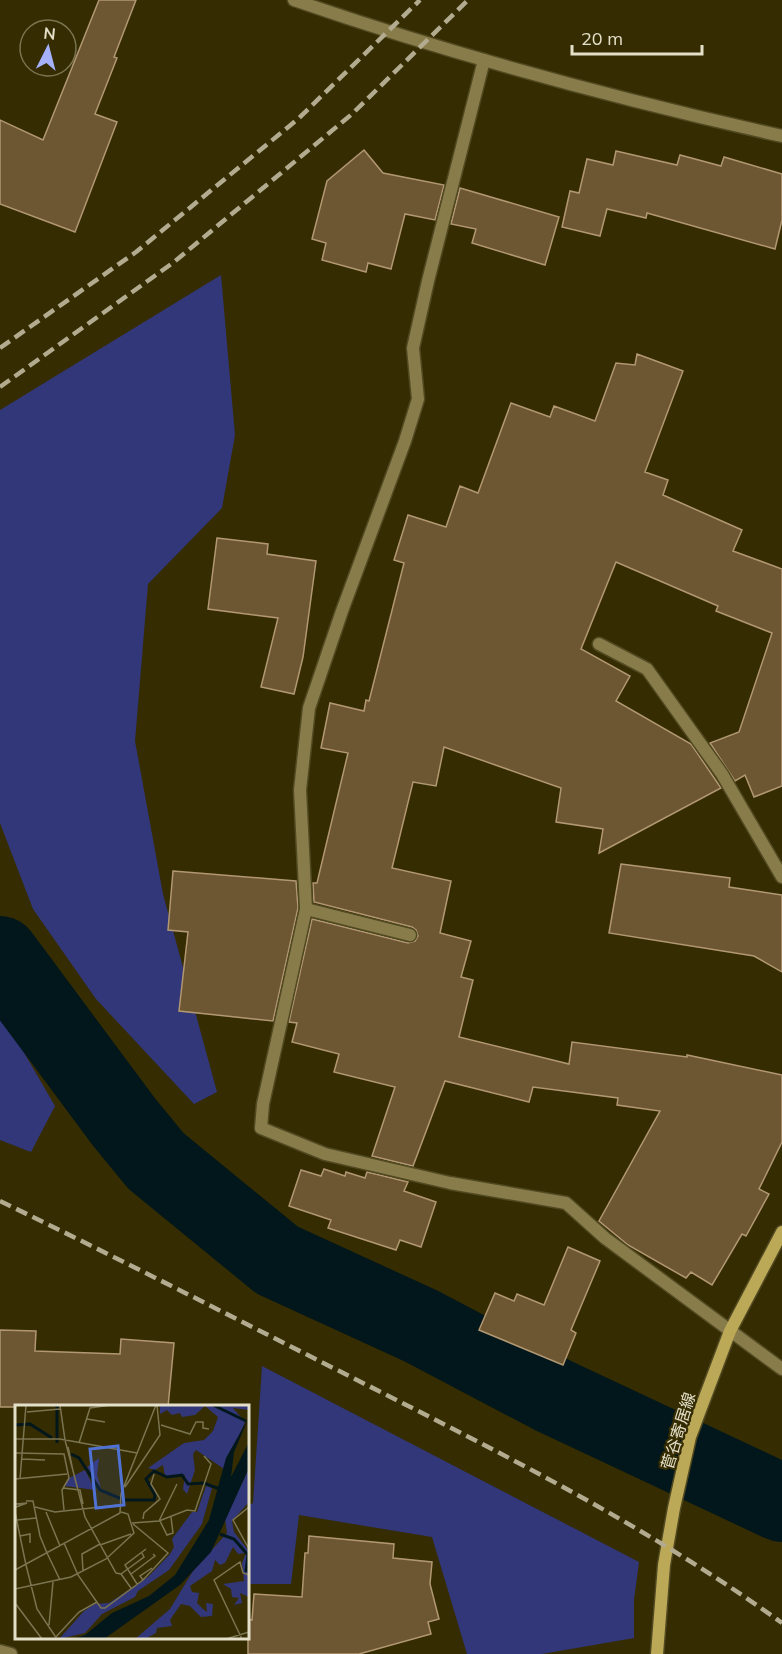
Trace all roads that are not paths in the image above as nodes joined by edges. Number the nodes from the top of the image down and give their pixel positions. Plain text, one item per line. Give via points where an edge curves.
1 (294, 0) edge
2 (484, 60) junction
3 (782, 136) edge
4 (599, 644) dead end
5 (782, 878) edge
6 (306, 909) junction
7 (410, 935) dead end
8 (782, 1232) edge
9 (730, 1331) junction
10 (782, 1369) edge
11 (0, 1652) edge
12 (11, 1654) edge
13 (656, 1654) edge

1 - 2 street via 388,33
2 - 3 street
2 - 6 street via 413,348 418,399 309,708 300,790
4 - 5 street via 647,669 722,774
6 - 7 street
6 - 9 street via 262,1104 261,1128 325,1154 450,1183 566,1203 605,1238
8 - 9 main road, 菅谷寄居線
9 - 10 street
9 - 13 main road, 菅谷寄居線 via 690,1437 664,1565
11 - 12 street

